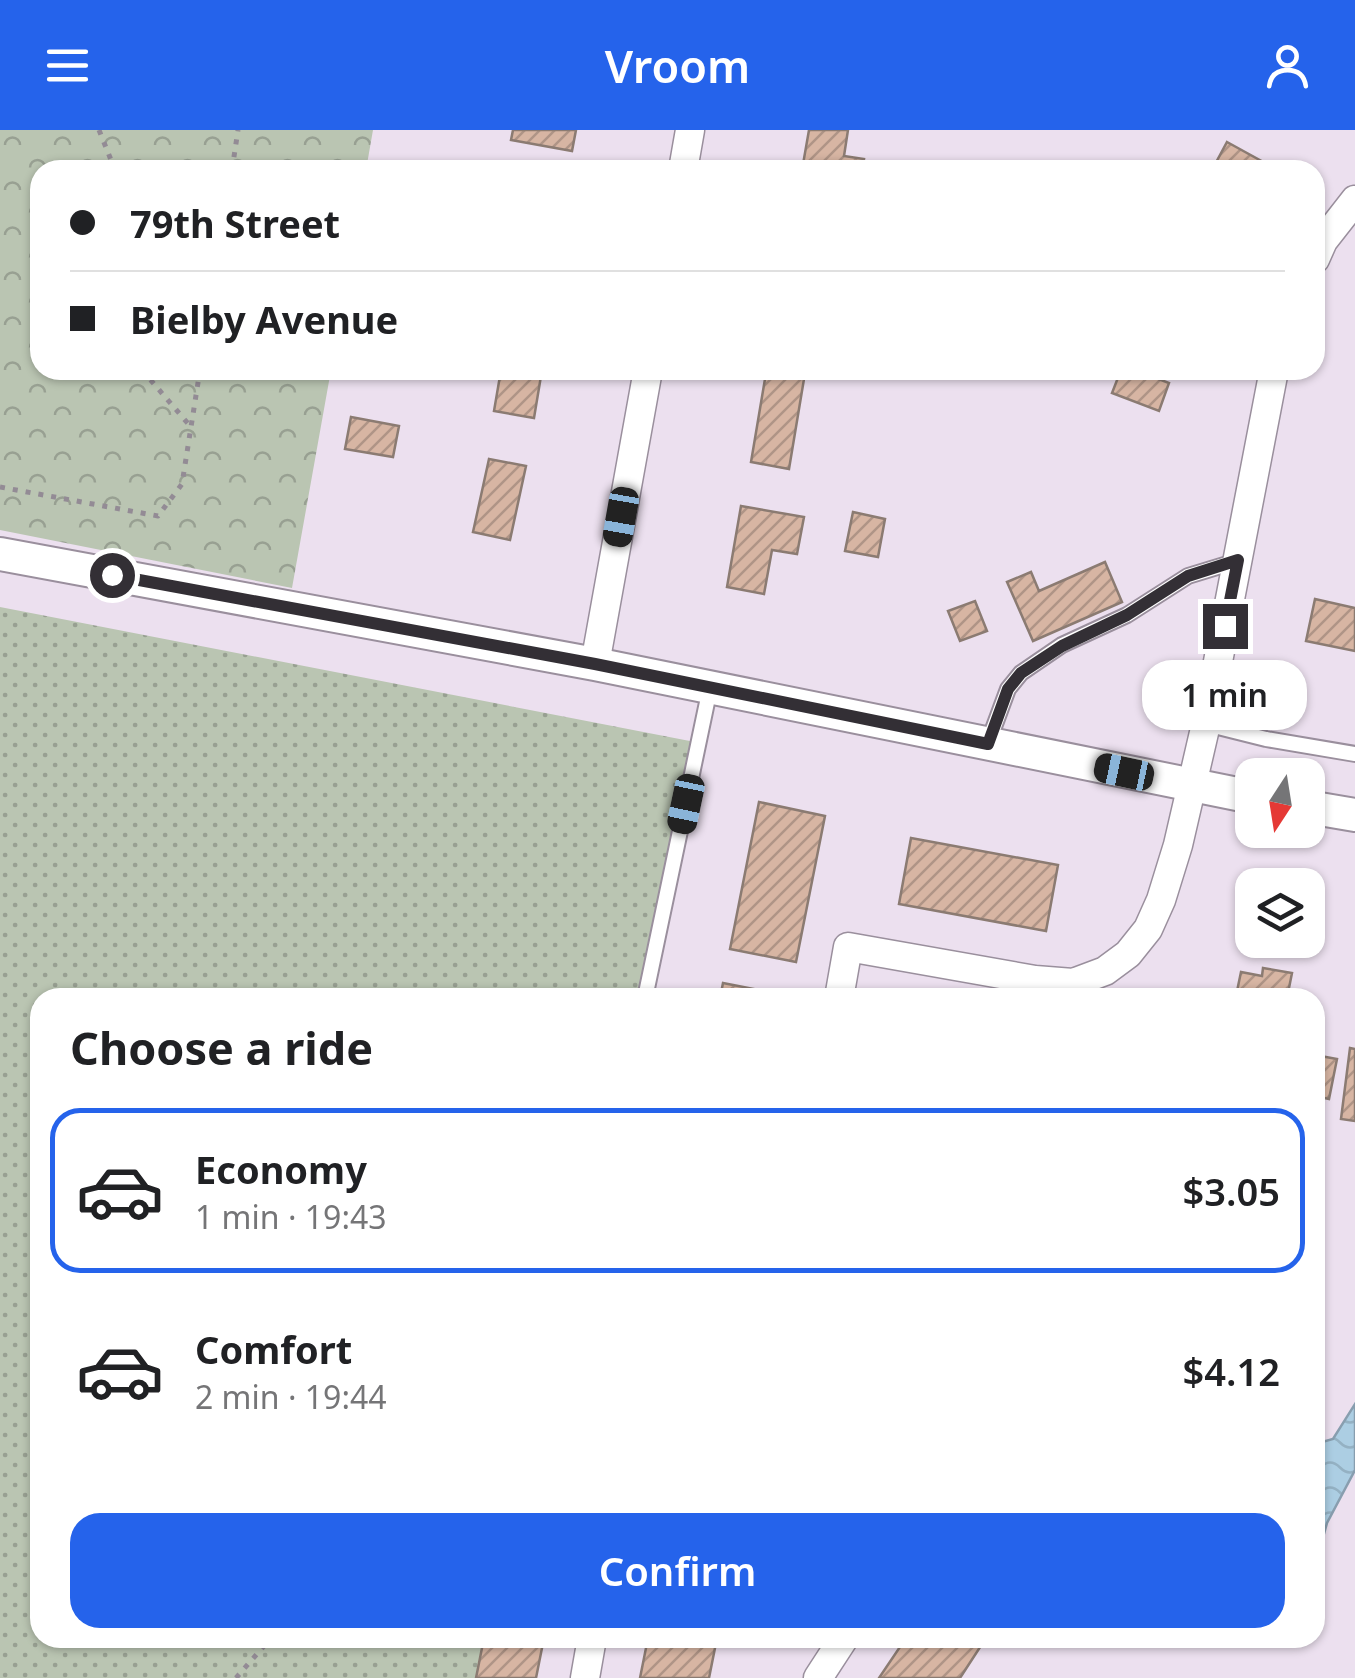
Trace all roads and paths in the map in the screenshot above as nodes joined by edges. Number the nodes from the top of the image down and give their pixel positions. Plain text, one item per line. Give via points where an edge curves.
1 (99, 130) edge
2 (238, 130) edge
3 (690, 130) edge
4 (111, 160) edge
5 (234, 160) edge
6 (685, 160) edge
7 (1355, 200) edge
8 (1325, 238) edge
9 (151, 380) edge
10 (198, 380) edge
11 (646, 380) edge
12 (1272, 380) edge
13 (191, 426) junction
14 (0, 487) edge
15 (0, 554) edge
16 (1238, 560) junction
17 (595, 664) junction
18 (710, 688) junction
19 (1206, 724) junction
20 (988, 744) junction
21 (1355, 754) edge
22 (1192, 786) junction
23 (1235, 794) edge
24 (1325, 810) edge
25 (1355, 815) edge
26 (648, 988) edge
27 (841, 988) edge
28 (1029, 988) edge
29 (1039, 988) edge
30 (262, 1648) edge
31 (590, 1648) edge
32 (838, 1648) edge
33 (236, 1678) edge
34 (585, 1678) edge
35 (818, 1678) edge

1 - 4 path
2 - 5 path
3 - 6 street
7 - 8 street
9 - 13 path
10 - 13 path
11 - 17 street
12 - 16 street
13 - 14 path via 182,484 158,516
15 - 17 street
16 - 19 street
16 - 20 lane via 1188,576 1021,673 1008,689
17 - 18 street
18 - 20 street
18 - 26 lane
19 - 21 lane
19 - 22 street
20 - 22 street
22 - 23 street
22 - 29 street via 1148,928 1105,971
24 - 25 street
27 - 28 street via 848,947
30 - 33 path
31 - 34 street
32 - 35 street

